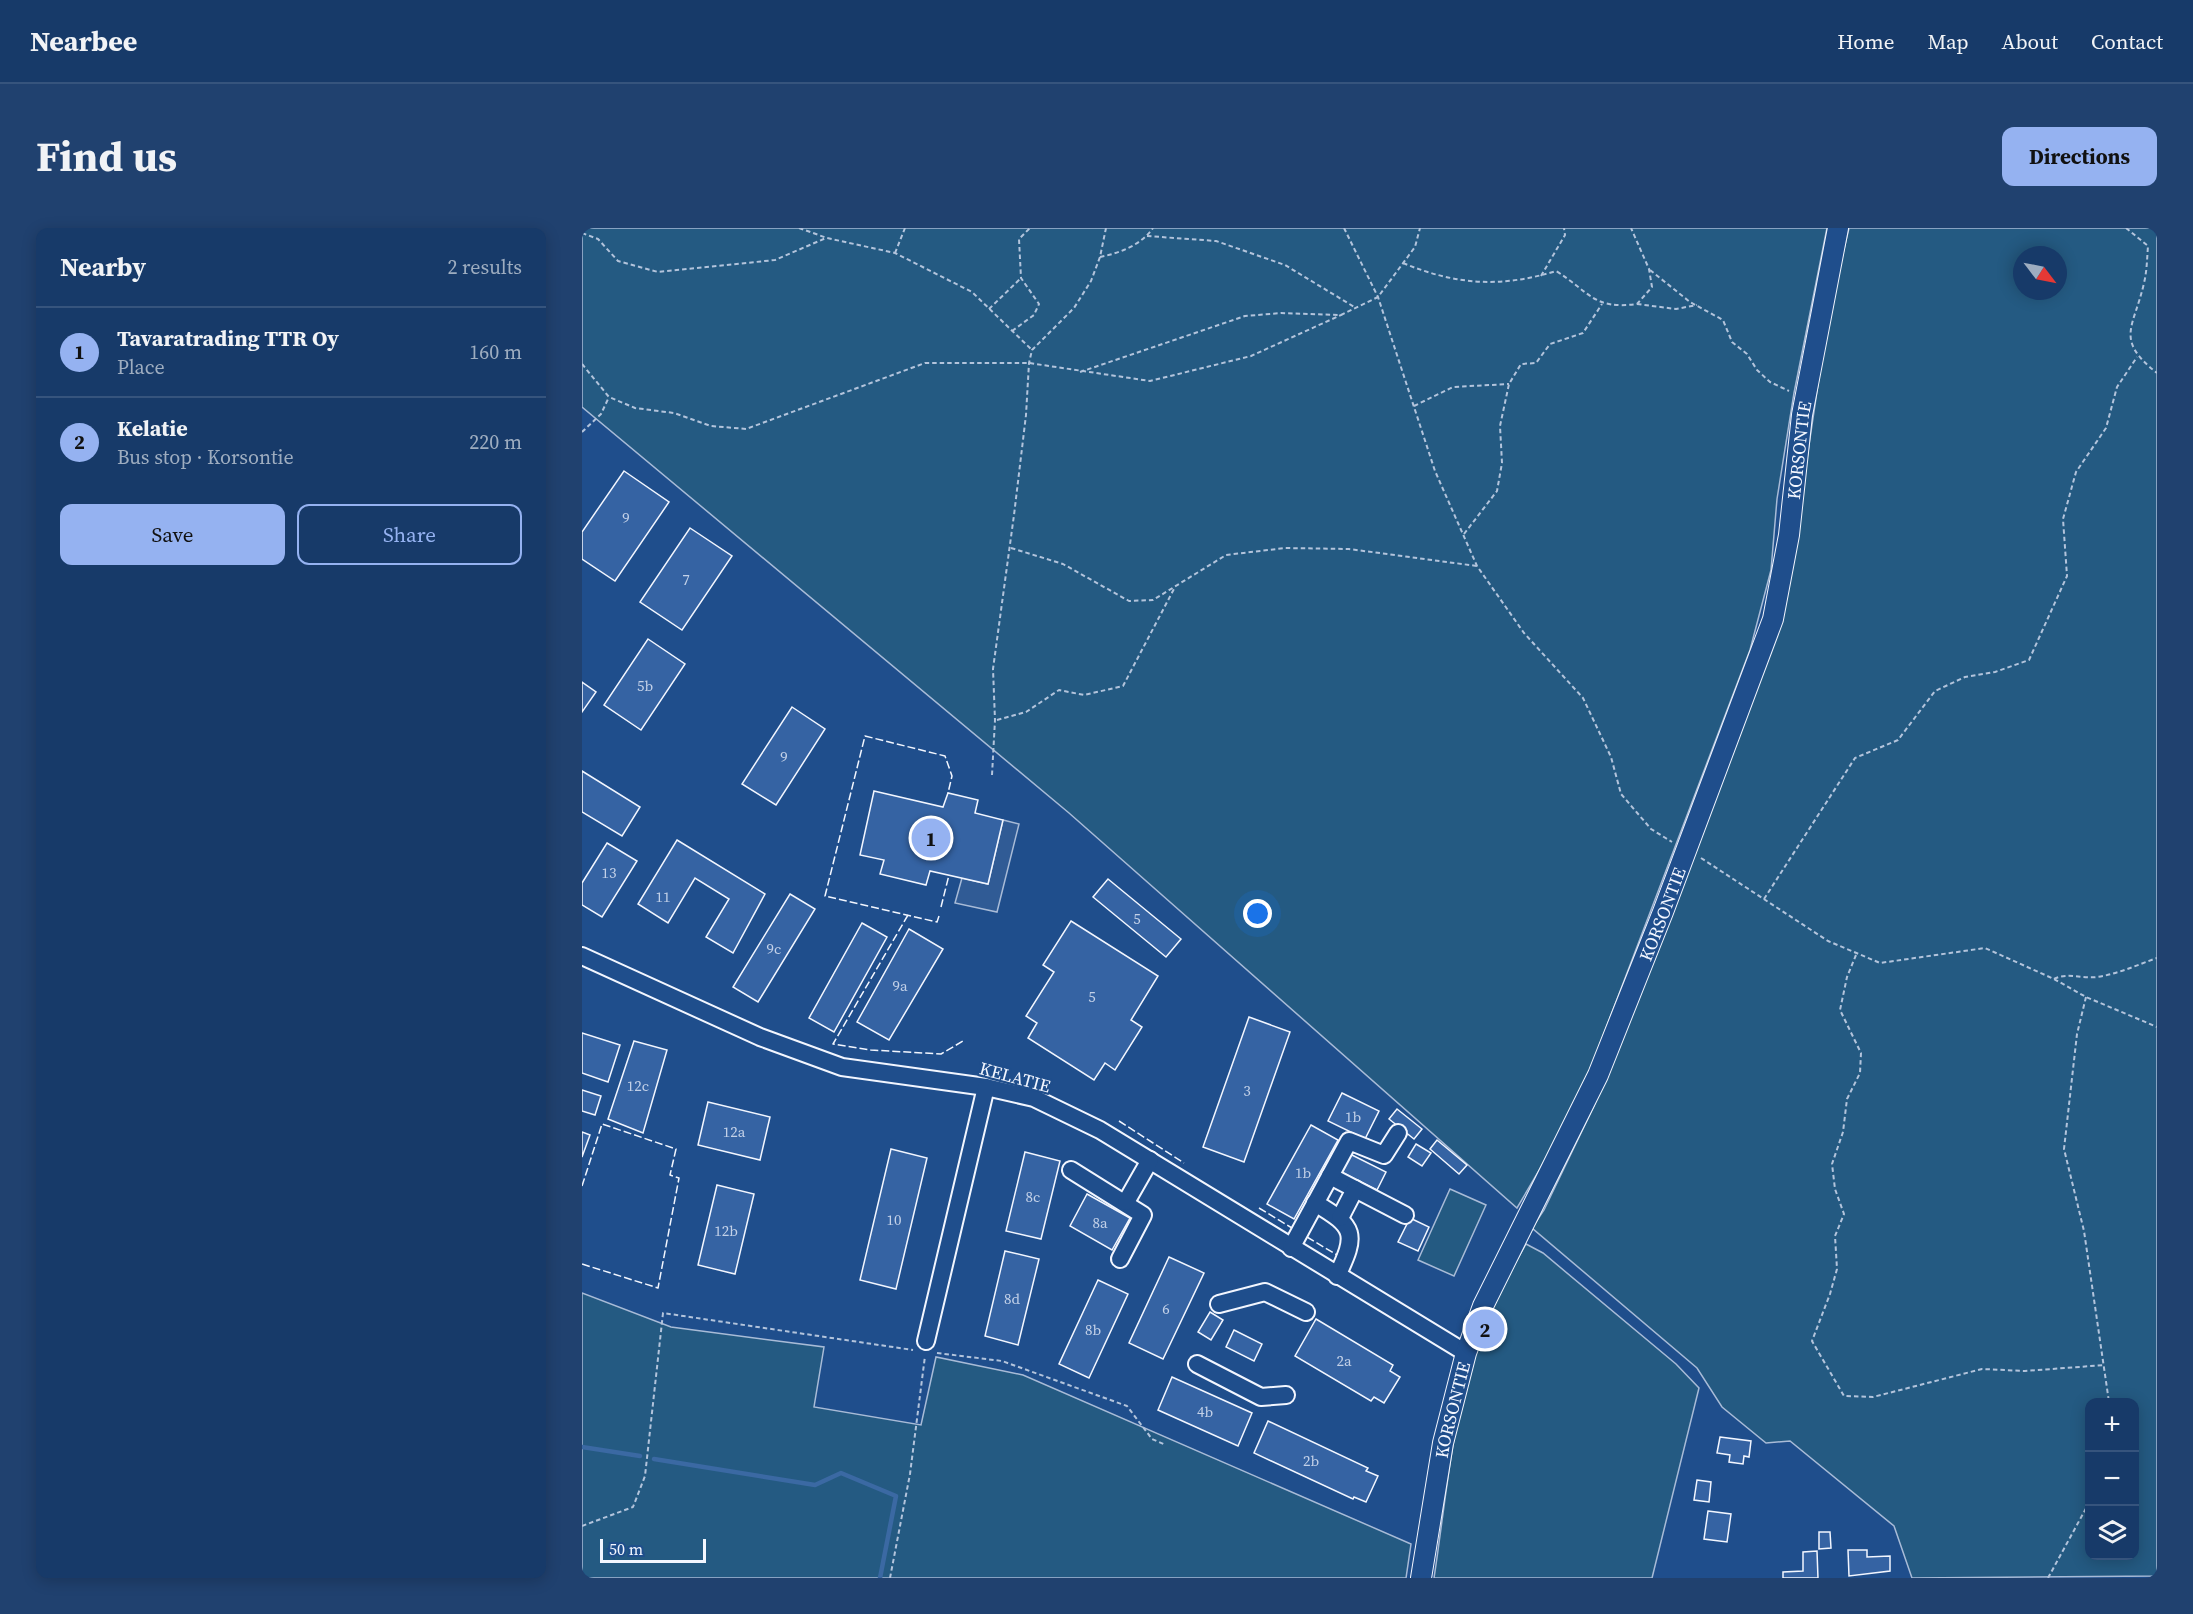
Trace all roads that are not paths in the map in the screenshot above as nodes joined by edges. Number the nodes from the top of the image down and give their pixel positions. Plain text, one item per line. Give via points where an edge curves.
1 (1838, 228) edge
2 (582, 956) edge
3 (986, 1088) junction
4 (1398, 1133) dead end
5 (1150, 1160) junction
6 (1071, 1170) dead end
7 (1330, 1176) junction
8 (1355, 1189) junction
9 (1126, 1202) junction
10 (1315, 1203) junction
11 (1405, 1215) dead end
12 (1340, 1218) junction
13 (1291, 1248) junction
14 (1120, 1259) dead end
15 (1337, 1276) junction
16 (1219, 1304) dead end
17 (1306, 1312) dead end
18 (926, 1346) road end
19 (1466, 1353) junction
20 (1197, 1364) dead end
21 (1286, 1395) dead end
22 (1421, 1578) edge

1 - 19 main road, KORSONTIE via 1802,415 1789,535 1773,619 1598,1075 1482,1306
2 - 3 street, KELATIE via 760,1037 842,1067
3 - 5 street, KELATIE via 1034,1098 1092,1125
3 - 18 street
4 - 7 street via 1384,1155 1349,1141
5 - 9 street
5 - 13 street, KELATIE
6 - 9 street
7 - 8 street
7 - 10 street
8 - 11 street
8 - 12 street
9 - 14 street via 1143,1215
10 - 12 street
10 - 13 street
12 - 15 street via 1348,1227 1350,1240
13 - 15 street, KELATIE
15 - 19 street, KELATIE
16 - 17 street via 1265,1292
19 - 22 main road, KORSONTIE via 1443,1443
20 - 21 street via 1261,1397

